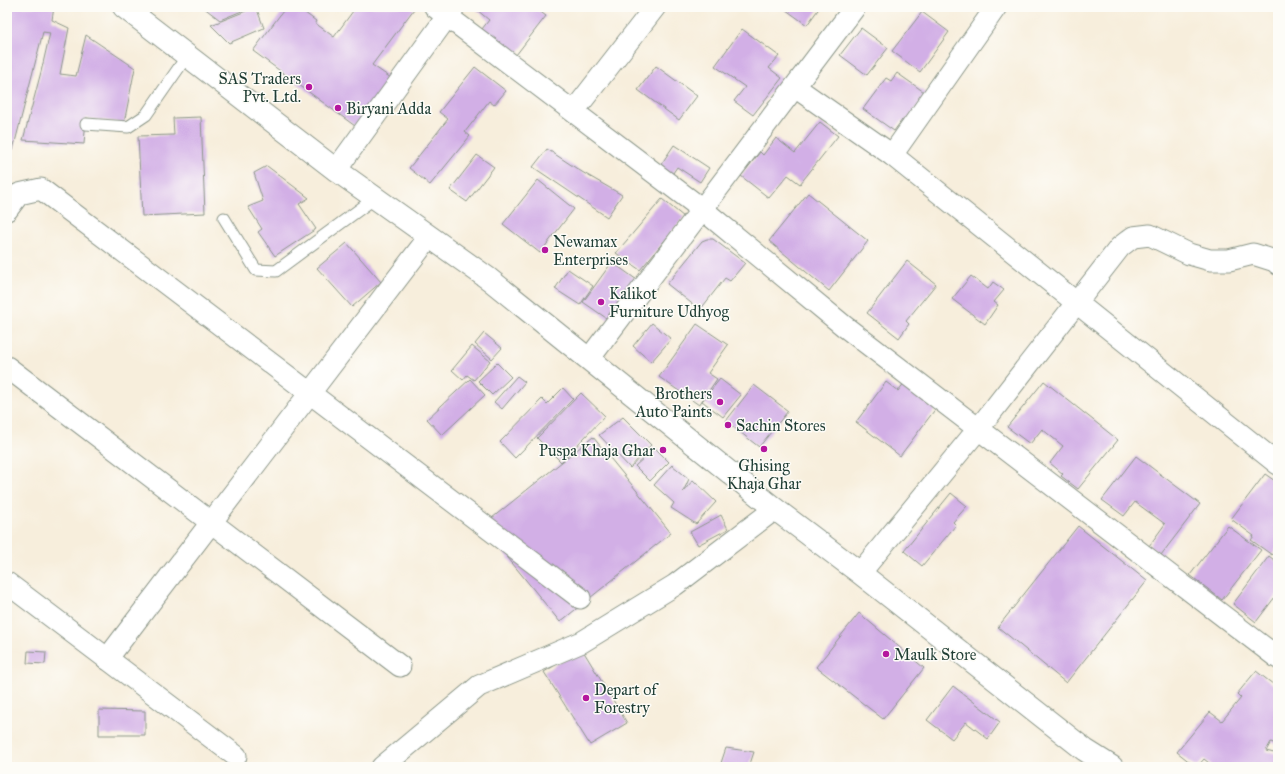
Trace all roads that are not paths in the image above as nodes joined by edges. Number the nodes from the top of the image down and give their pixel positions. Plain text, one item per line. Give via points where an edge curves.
1 (124, 7) edge
2 (655, 7) edge
3 (855, 7) edge
4 (996, 7) edge
5 (445, 10) edge
6 (187, 56) junction
7 (795, 87) junction
8 (574, 111) junction
9 (86, 124) dead end
10 (892, 155) junction
11 (336, 170) junction
12 (375, 198) junction
13 (702, 209) junction
14 (7, 210) edge
15 (224, 218) dead end
16 (429, 237) junction
17 (1278, 264) edge
18 (1076, 302) junction
19 (589, 359) junction
20 (7, 367) edge
21 (310, 393) junction
22 (979, 428) junction
23 (1278, 464) edge
24 (776, 509) junction
25 (211, 523) junction
26 (860, 573) junction
27 (7, 583) edge
28 (580, 598) dead end
29 (1278, 658) edge
30 (107, 659) junction
31 (400, 666) dead end
32 (236, 756) dead end
33 (382, 767) edge
34 (1112, 767) edge

1 - 6 main road
2 - 8 street
3 - 7 street
4 - 10 street
5 - 8 street
5 - 11 street
6 - 9 lane via 146,115 128,127
6 - 11 main road
7 - 10 street
7 - 13 street
8 - 13 street
10 - 18 street
11 - 12 main road
12 - 15 lane via 276,271 256,270
12 - 16 main road
13 - 19 street
13 - 22 street via 844,326
14 - 21 street via 19,194 41,189
16 - 19 main road via 489,279
16 - 21 street
17 - 18 street via 1252,254 1229,260 1210,260 1189,254 1150,235 1133,237 1120,247
18 - 22 street
18 - 23 street
19 - 24 main road
20 - 25 street
21 - 25 street
21 - 28 street
22 - 26 street
22 - 29 street
24 - 26 main road
24 - 33 street via 675,585 582,642 479,686
25 - 30 street
25 - 31 street
26 - 34 main road via 1085,750
27 - 30 street
30 - 32 street

